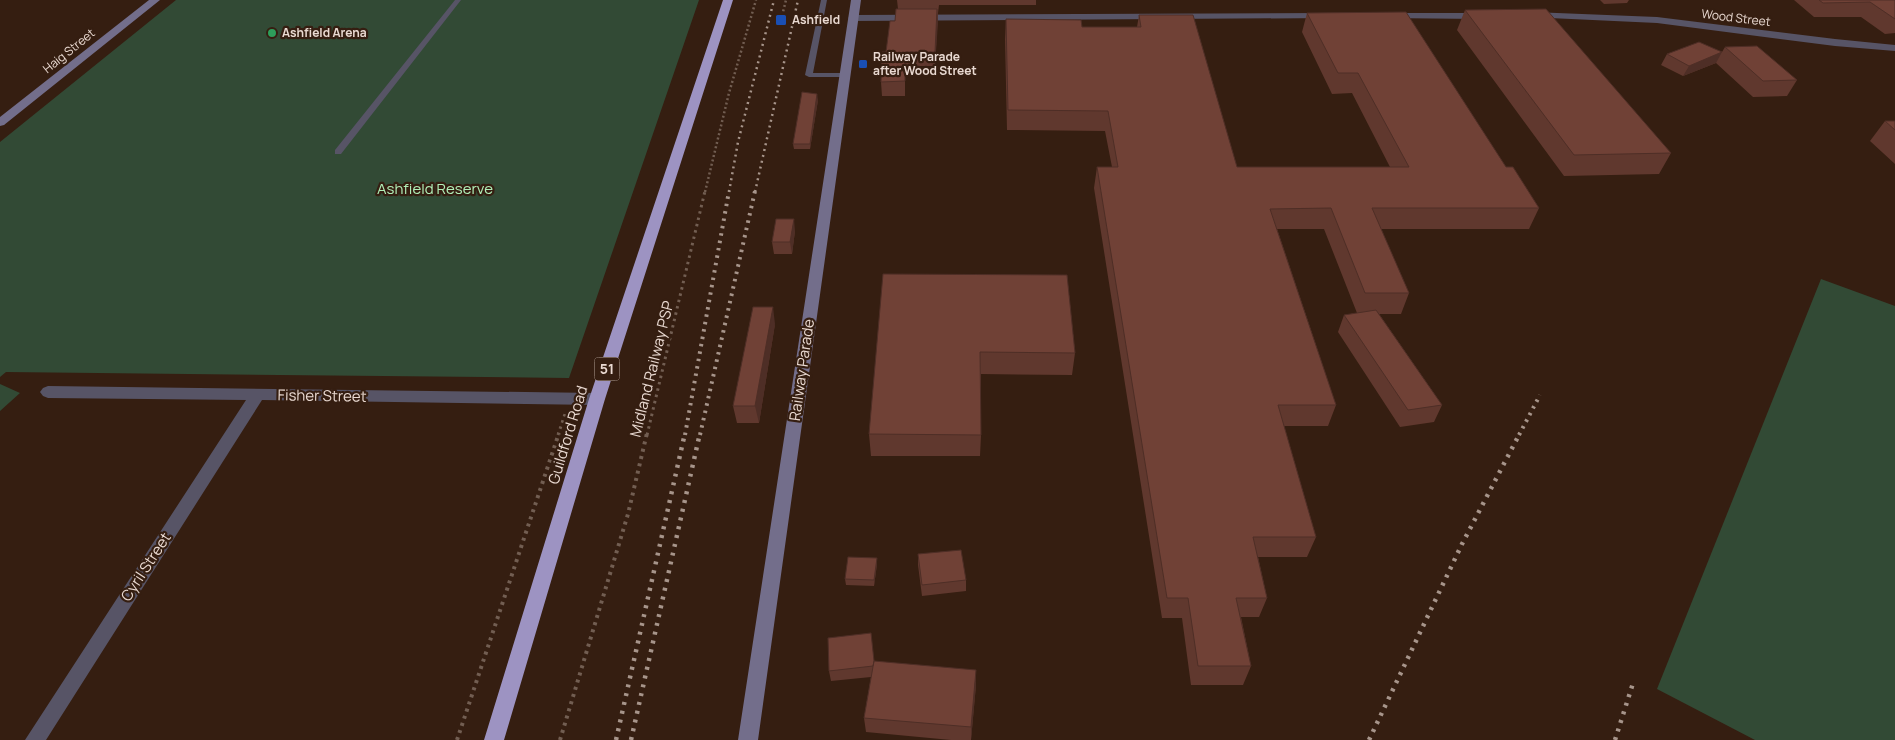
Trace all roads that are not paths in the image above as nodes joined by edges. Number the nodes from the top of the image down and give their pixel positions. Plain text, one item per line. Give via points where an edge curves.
1 (155, 0) edge
2 (458, 0) edge
3 (728, 0) edge
4 (824, 0) edge
5 (856, 0) edge
6 (1341, 16) edge
7 (1381, 16) edge
8 (1491, 16) edge
9 (1521, 16) edge
10 (853, 18) junction
11 (1895, 48) edge
12 (844, 75) junction
13 (0, 123) edge
14 (338, 152) dead end
15 (48, 392) dead end
16 (257, 395) junction
17 (596, 399) junction
18 (35, 740) edge
19 (494, 740) edge
20 (748, 740) edge

1 - 13 street, Haig Street
2 - 14 lane
3 - 17 highway, Guildford Road / 51
4 - 12 lane via 809,75
5 - 10 street, Railway Parade
6 - 10 street
7 - 8 street
9 - 11 street, Wood Street via 1591,15 1658,20 1847,45
10 - 12 street, Railway Parade
12 - 20 street, Railway Parade
15 - 16 street, Fisher Street
16 - 17 street, Fisher Street
16 - 18 street, Cyril Street
17 - 19 highway, Guildford Road / 51

